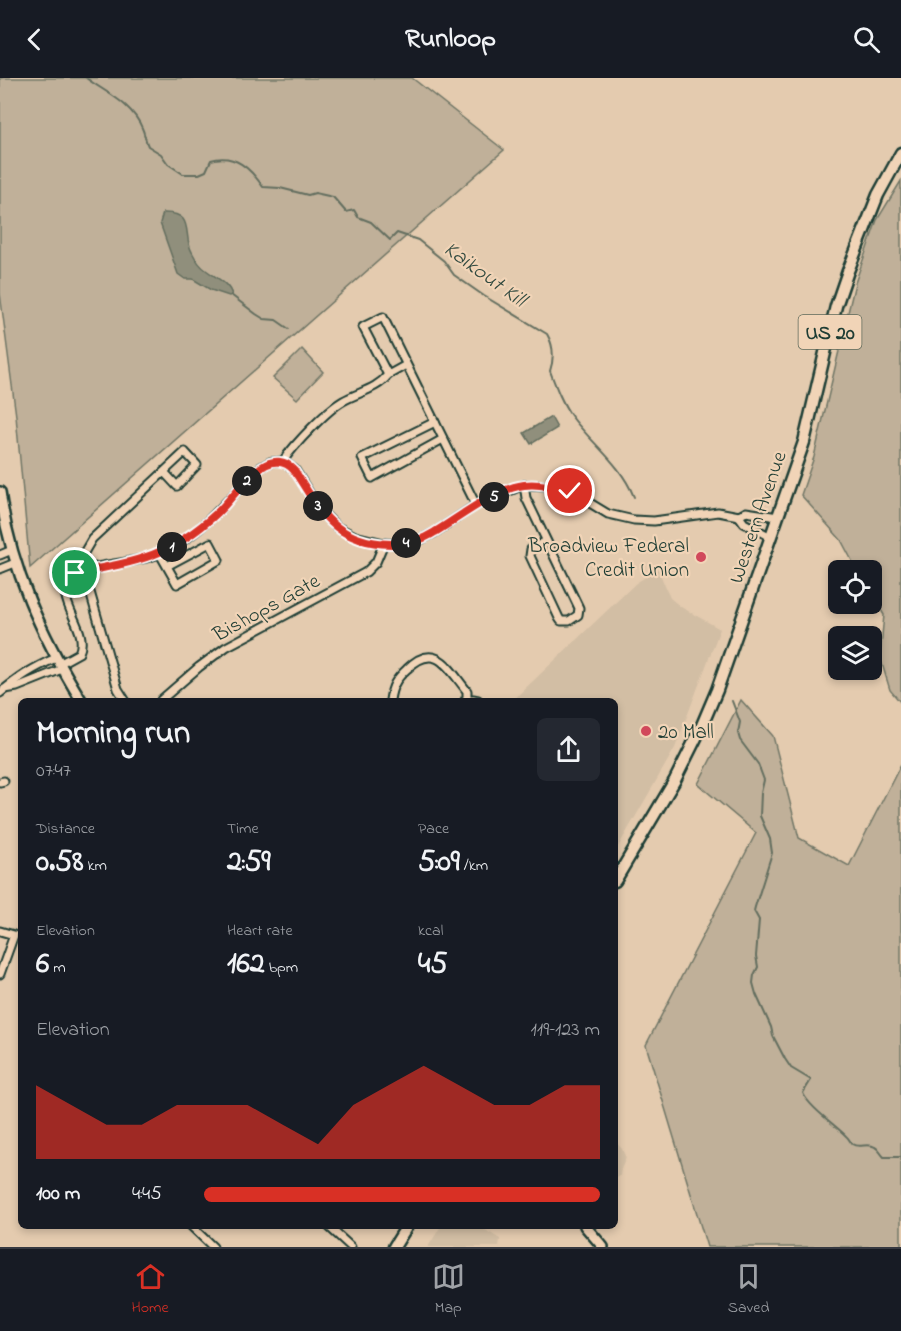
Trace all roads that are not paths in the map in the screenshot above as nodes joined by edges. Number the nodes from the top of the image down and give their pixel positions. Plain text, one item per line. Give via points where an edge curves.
1 (901, 153) edge
2 (406, 365) junction
3 (388, 375) junction
4 (435, 422) junction
5 (443, 439) junction
6 (283, 461) junction
7 (164, 472) junction
8 (524, 485) junction
9 (0, 492) edge
10 (476, 506) junction
11 (739, 516) junction
12 (778, 517) junction
13 (771, 537) junction
14 (546, 541) junction
15 (384, 543) junction
16 (12, 550) junction
17 (160, 554) junction
18 (0, 555) edge
19 (15, 563) junction
20 (167, 566) junction
21 (0, 569) edge
22 (85, 571) junction
23 (59, 664) junction
24 (2, 691) edge
25 (80, 698) edge
26 (124, 698) edge
27 (163, 698) edge
28 (390, 698) edge
29 (466, 698) edge
30 (618, 876) edge
31 (0, 931) edge
32 (0, 974) edge
33 (194, 1229) edge
34 (331, 1229) edge
35 (405, 1229) edge
36 (588, 1229) edge
37 (213, 1247) edge
38 (351, 1247) edge
39 (394, 1247) edge
40 (603, 1247) edge

1 - 12 main road, Western Avenue / US 20 via 878,195 836,306 804,442
2 - 3 street
2 - 3 street via 382,317 363,327
2 - 4 street
3 - 6 street via 382,384 342,401
4 - 5 street
4 - 5 street via 362,458 372,478
5 - 10 street
6 - 15 street via 337,527
6 - 17 street via 261,467 203,526
7 - 7 street via 185,452 197,465 177,486
7 - 22 street via 87,545 82,556
8 - 10 street
8 - 11 street via 570,491 608,514 634,520 718,512
8 - 14 street
9 - 16 main road
10 - 15 street via 420,540
11 - 12 street via 746,512
11 - 13 street via 744,523
12 - 13 main road, Western Avenue / US 20
13 - 30 main road, Western Avenue / US 20 via 700,730
14 - 14 street via 531,549 531,556 559,618 569,621 578,615 579,608
15 - 27 street, Bishops Gate via 376,562 366,572 226,647
16 - 18 street
16 - 19 main road
17 - 20 street
17 - 22 street
19 - 21 street
19 - 23 main road
20 - 20 street via 177,584 219,560 210,543
22 - 23 street via 71,575 66,584 82,648 75,657
22 - 26 street
23 - 24 street
23 - 24 street via 31,669
23 - 25 main road
28 - 29 street via 397,679 419,658 429,655 446,665 467,691
31 - 32 street via 14,935
33 - 37 street
34 - 38 street
35 - 39 main road
36 - 40 main road

